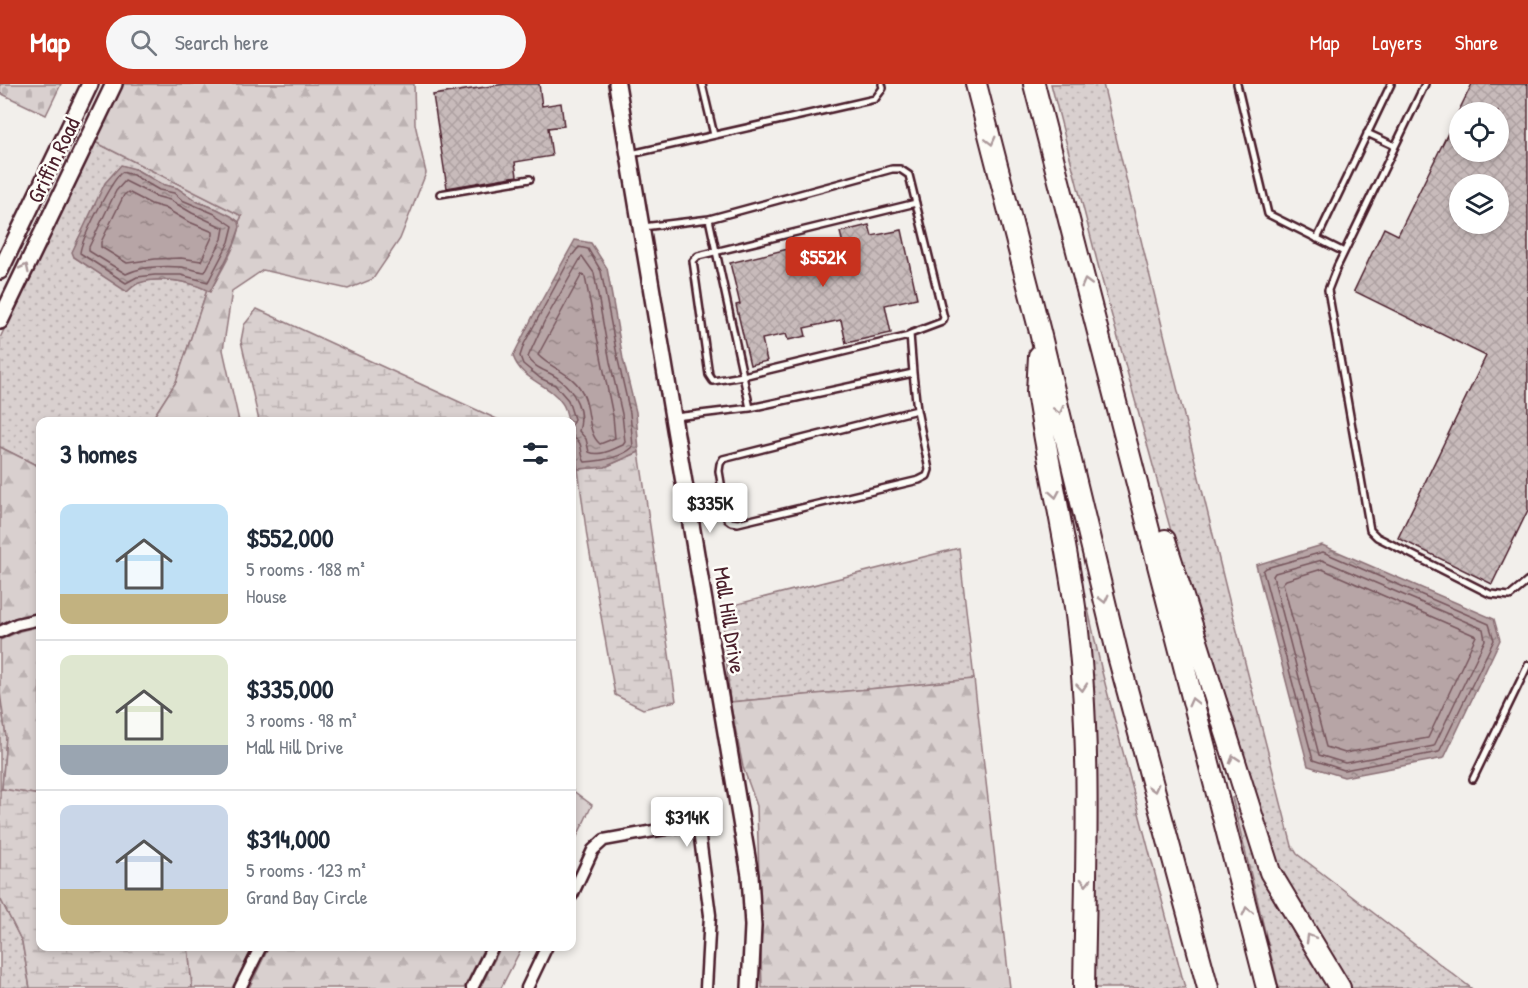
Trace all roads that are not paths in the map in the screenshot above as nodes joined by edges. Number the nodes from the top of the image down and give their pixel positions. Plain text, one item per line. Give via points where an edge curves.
1 (90, 84) edge
2 (114, 84) edge
3 (617, 84) edge
4 (702, 84) edge
5 (882, 84) edge
6 (976, 84) edge
7 (1034, 84) edge
8 (1237, 84) edge
9 (1391, 84) edge
10 (1425, 84) edge
11 (1367, 134) junction
12 (714, 135) junction
13 (1395, 146) junction
14 (629, 155) junction
15 (530, 179) dead end
16 (440, 194) dead end
17 (916, 203) junction
18 (708, 219) junction
19 (641, 227) junction
20 (1317, 239) junction
21 (1344, 252) junction
22 (716, 253) junction
23 (0, 271) edge
24 (0, 321) edge
25 (1040, 332) junction
26 (909, 336) junction
27 (1101, 339) junction
28 (913, 373) junction
29 (743, 376) junction
30 (750, 408) junction
31 (917, 410) junction
32 (674, 417) junction
33 (1528, 581) edge
34 (36, 621) edge
35 (0, 632) edge
36 (1528, 664) edge
37 (1473, 779) dead end
38 (576, 886) edge
39 (258, 951) edge
40 (490, 951) edge
41 (545, 951) edge
42 (240, 988) edge
43 (472, 988) edge
44 (527, 988) edge
45 (706, 988) edge
46 (750, 988) edge
47 (1084, 988) edge
48 (1208, 988) edge
49 (1267, 988) edge
50 (1340, 988) edge

1 - 23 street, Griffin Road
24 -> 2 street, Griffin Road
3 - 14 street, Mall Hill Drive
4 - 12 lane
5 - 12 lane via 875,99
6 -> 25 highway
27 -> 7 highway
8 - 20 lane via 1268,214
9 - 11 lane
10 - 13 lane
11 - 13 lane
11 - 20 lane
12 - 14 lane
13 - 21 lane
14 - 19 street, Mall Hill Drive
15 - 16 lane
17 - 18 lane via 909,175 892,168
17 - 22 lane
17 - 26 lane via 944,318
18 - 19 lane
18 - 22 lane
19 - 32 street, Mall Hill Drive
20 - 21 lane
21 - 33 lane via 1328,290 1370,530 1490,594 1510,597
22 - 29 lane
22 - 29 lane via 698,256 693,261 709,375 713,381
25 -> 47 highway via 1037,392 1075,607 1085,724
25 -> 48 highway via 1118,656
26 - 28 lane
26 - 29 lane
49 -> 27 highway
50 -> 27 highway via 1270,872
28 - 30 lane
28 - 31 lane
29 - 30 lane
30 - 32 lane
31 - 31 lane via 927,476 738,523 727,519 719,471 723,459
32 - 46 street, Mall Hill Drive via 750,875
34 - 35 street
36 - 37 lane
38 - 45 street via 593,850 604,840 698,823 710,915
39 - 42 street
40 - 43 street
41 - 44 street

